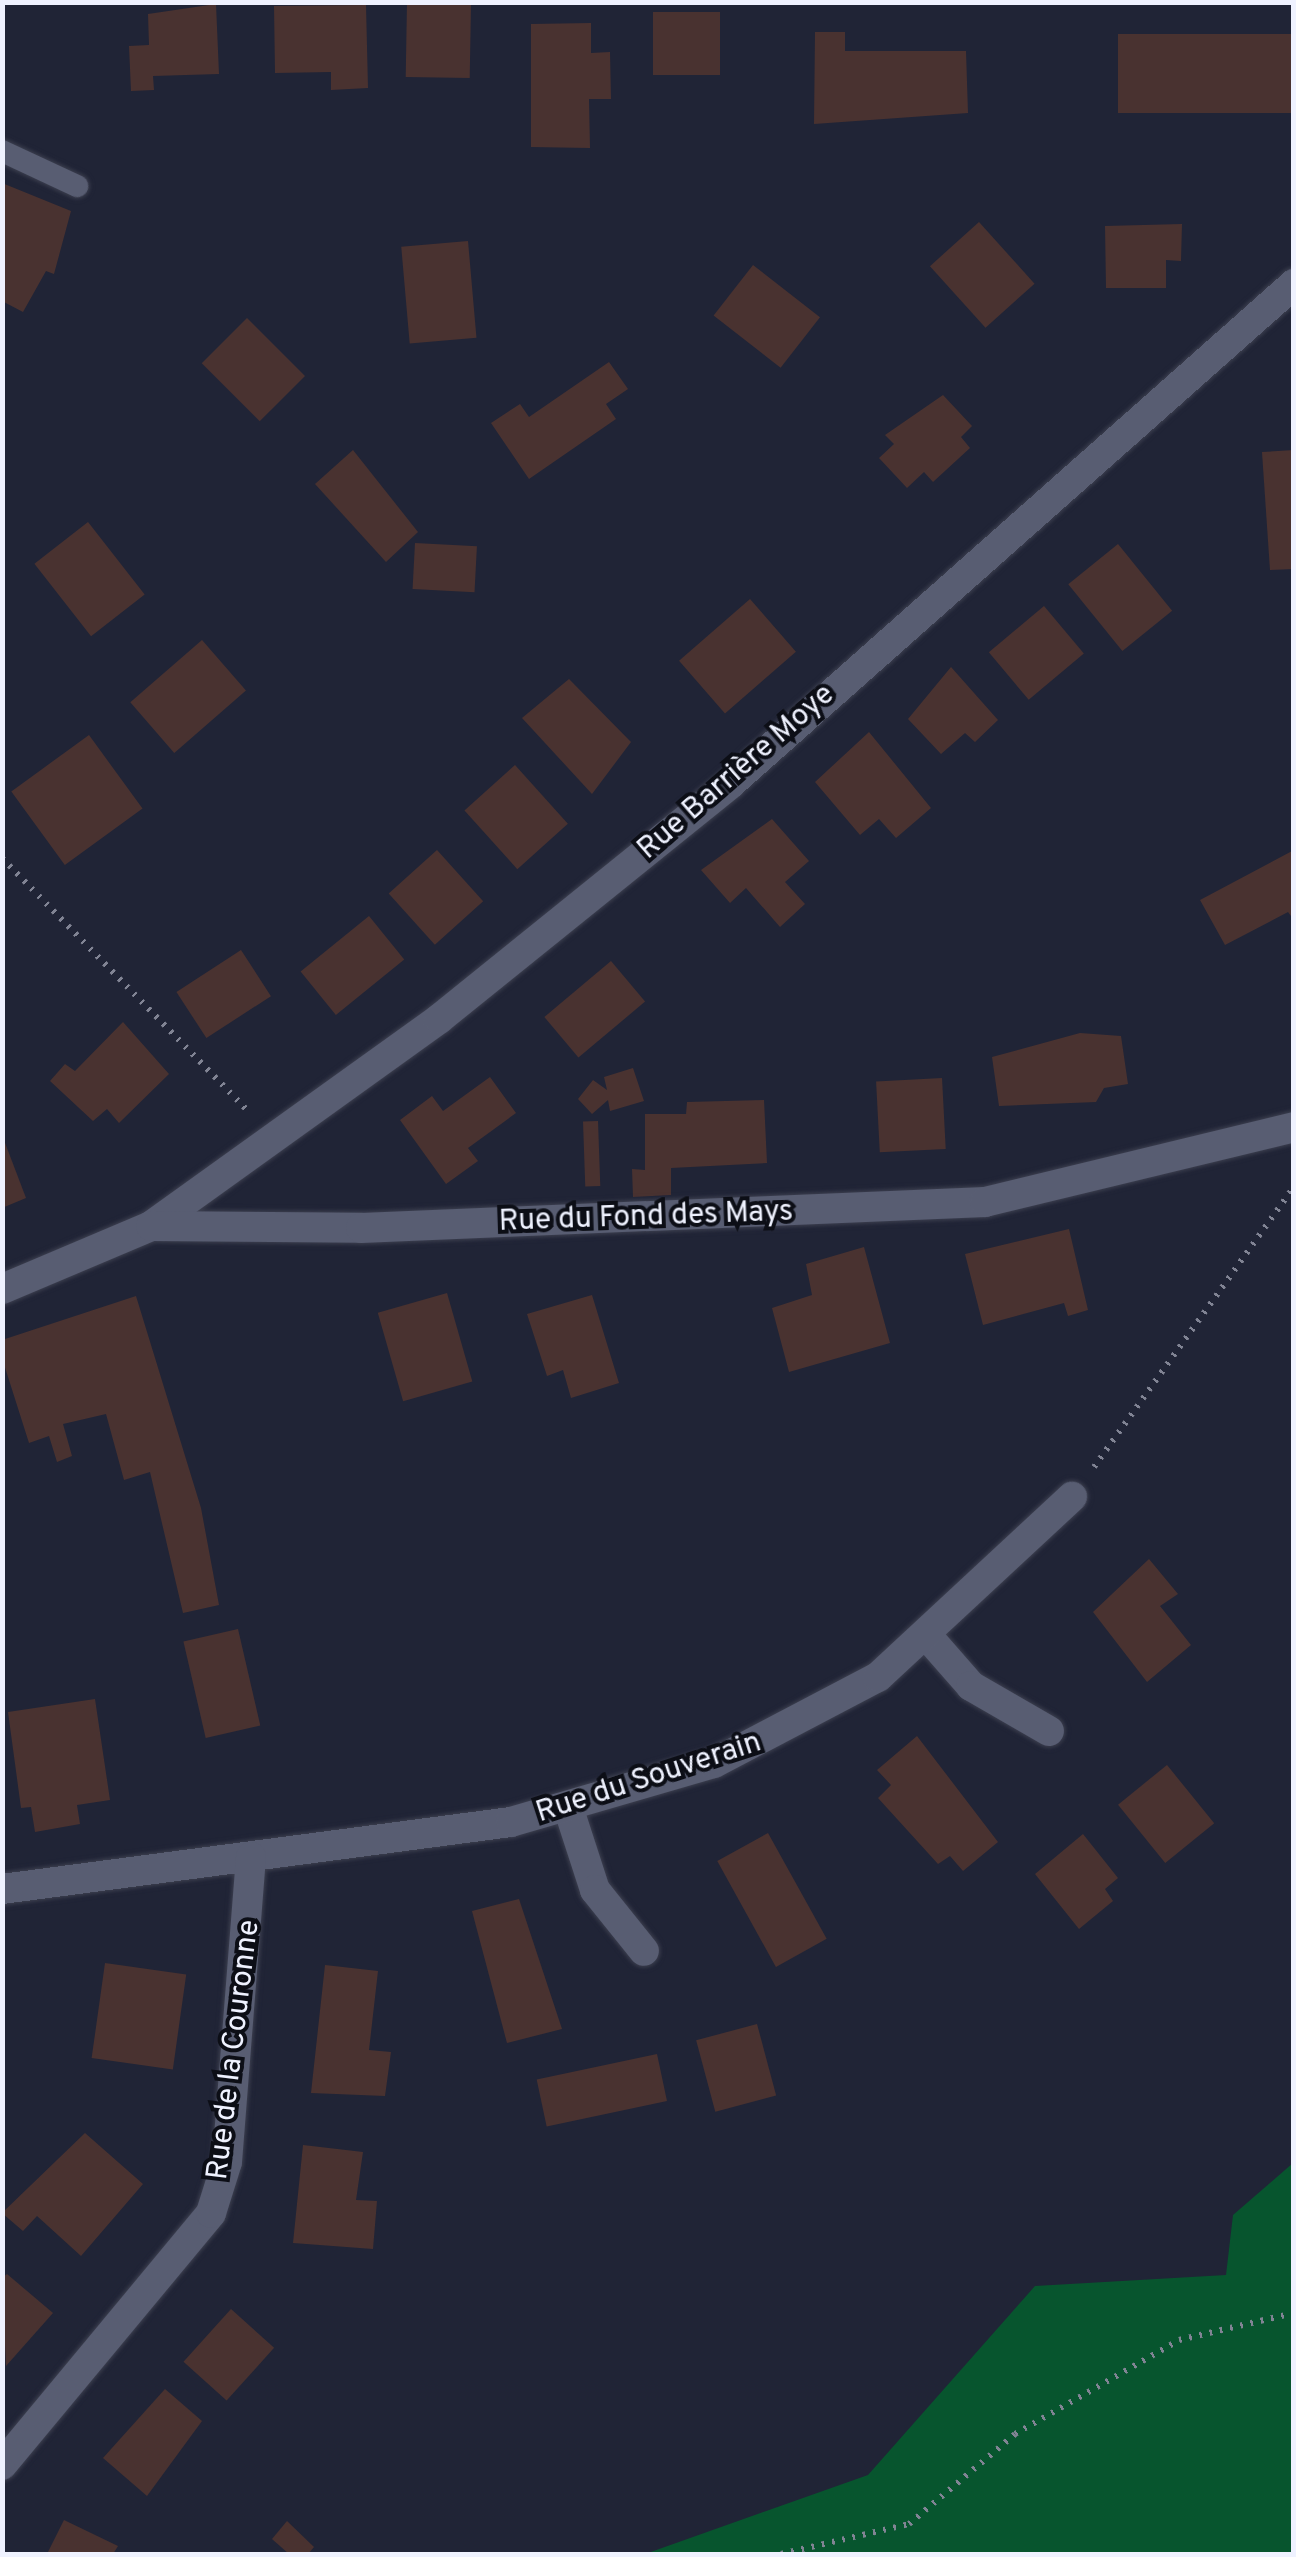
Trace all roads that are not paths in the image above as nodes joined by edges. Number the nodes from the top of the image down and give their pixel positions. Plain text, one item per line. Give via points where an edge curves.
1 (2, 151) edge
2 (77, 186) dead end
3 (1294, 284) edge
4 (1294, 1127) edge
5 (151, 1226) junction
6 (2, 1289) edge
7 (1072, 1496) road end
8 (930, 1638) junction
9 (1050, 1731) dead end
10 (569, 1810) junction
11 (252, 1857) junction
12 (2, 1889) edge
13 (644, 1952) dead end
14 (2, 2466) edge

1 - 2 lane
3 - 5 street, Rue Barrière Moye via 730,784
4 - 5 street, Rue du Fond des Mays via 985,1202 381,1228
5 - 6 street, Rue du Fond des Mays
7 - 8 street, Rue du Souverain
8 - 9 street via 972,1686
8 - 10 street, Rue du Souverain via 835,1706 751,1750
10 - 11 street, Rue du Souverain
10 - 13 street via 595,1890
11 - 12 street, Rue du Souverain
11 - 14 street, Rue de la Couronne via 231,2124 211,2213

